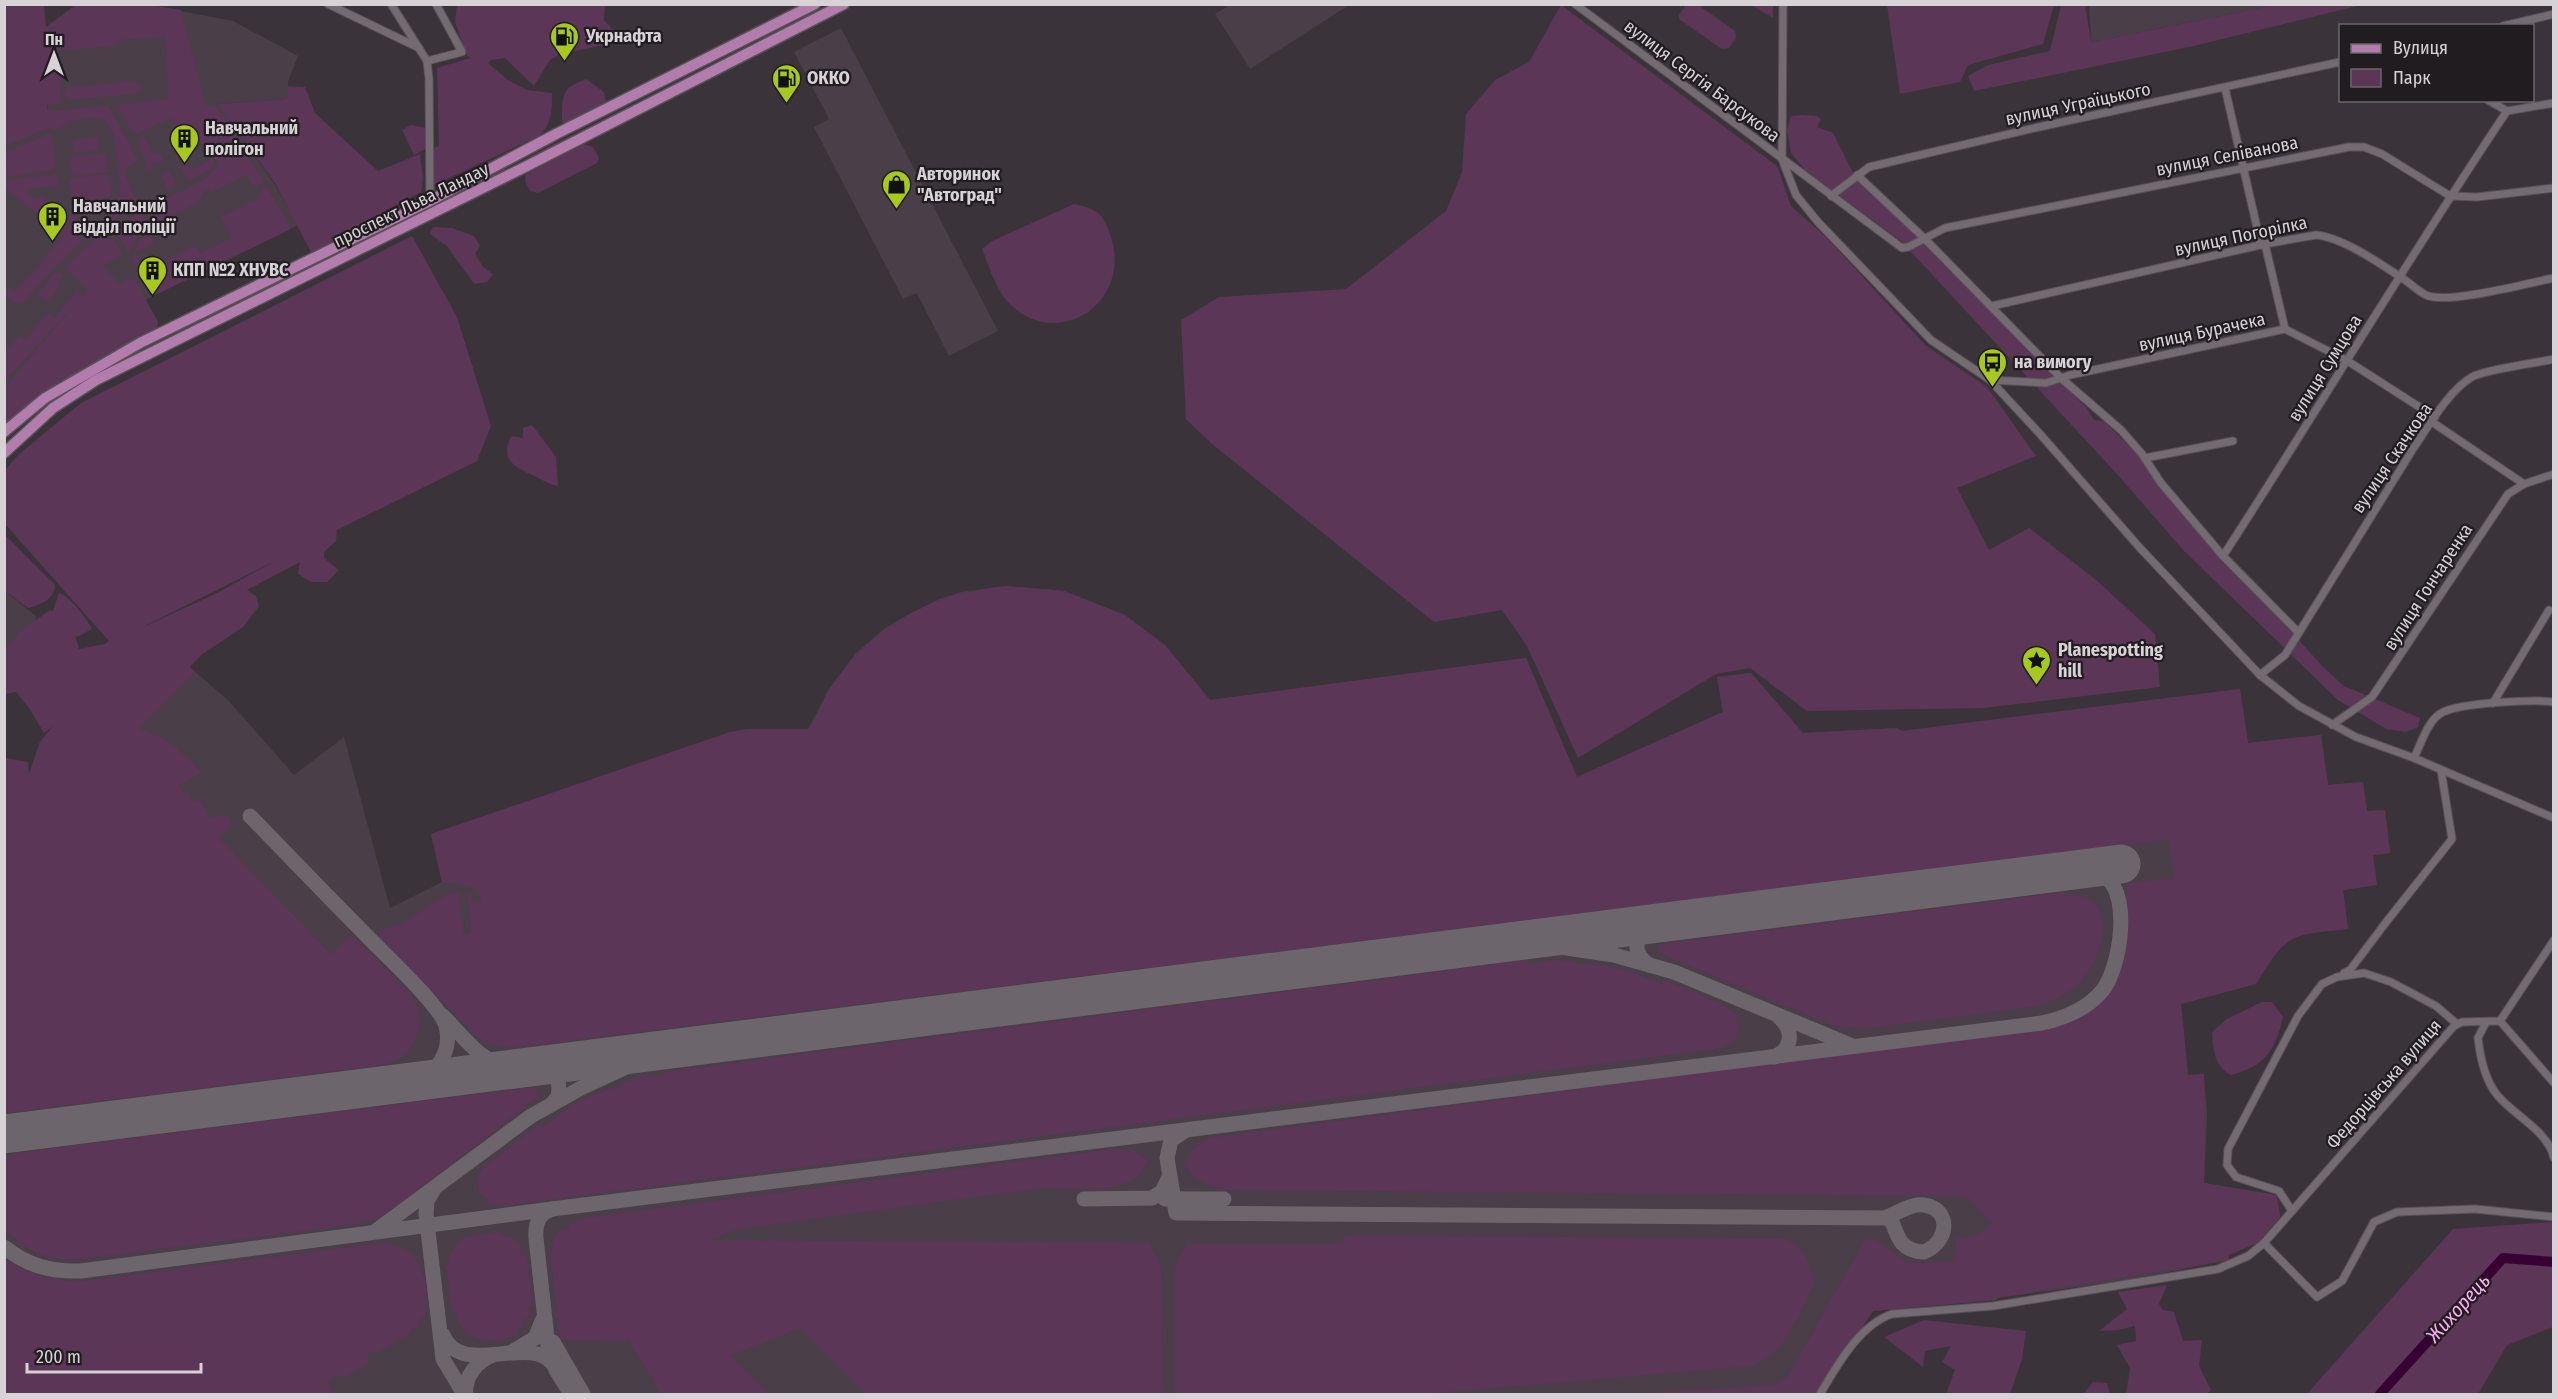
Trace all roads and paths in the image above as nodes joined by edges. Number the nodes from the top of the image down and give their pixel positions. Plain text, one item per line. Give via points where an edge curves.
1 (392, 4) edge
2 (436, 4) edge
3 (816, 4) edge
4 (844, 4) edge
5 (1575, 4) edge
6 (1783, 4) edge
7 (329, 5) edge
8 (2553, 14) edge
9 (2511, 24) edge
10 (419, 48) junction
11 (427, 61) junction
12 (2339, 62) edge
13 (2225, 88) junction
14 (2491, 102) edge
15 (2553, 103) edge
16 (2507, 111) junction
17 (521, 153) junction
18 (1782, 159) junction
19 (527, 166) junction
20 (2242, 167) junction
21 (1857, 175) junction
22 (2553, 188) edge
23 (1831, 196) junction
24 (2450, 196) junction
25 (430, 201) junction
26 (1924, 238) junction
27 (2263, 245) junction
28 (1902, 248) joint
29 (2400, 276) junction
30 (2553, 278) edge
31 (1992, 306) junction
32 (2285, 329) junction
33 (2553, 359) edge
34 (2346, 360) junction
35 (2061, 378) junction
36 (1990, 380) junction
37 (2433, 419) junction
38 (4, 432) edge
39 (2233, 441) dead end
40 (4, 453) edge
41 (2145, 458) junction
42 (2553, 474) edge
43 (2524, 484) junction
44 (2223, 556) junction
45 (2549, 610) dead end
46 (2298, 632) junction
47 (2260, 675) junction
48 (2553, 702) edge
49 (2493, 703) junction
50 (2332, 725) junction
51 (2414, 758) junction
52 (2441, 770) junction
53 (2553, 818) edge
54 (2553, 940) edge
55 (2551, 951) edge
56 (2337, 977) junction
57 (2500, 1021) junction
58 (2486, 1022) junction
59 (2457, 1024) junction
60 (2553, 1083) edge
61 (2551, 1143) edge
62 (2553, 1158) edge
63 (2292, 1211) junction
64 (2553, 1217) edge
65 (2264, 1243) junction
66 (1820, 1395) edge

1 - 10 street
2 - 11 street via 462,52
3 - 17 main road, проспект Льва Ландау
4 - 19 main road, проспект Льва Ландау
5 - 18 street, вулиця Сергія Барсукова
6 - 18 street
7 - 10 street
8 - 9 street
10 - 11 street
11 - 25 street
12 - 13 street, вулиця Уграїцького
13 - 20 street
13 - 21 street, вулиця Уграїцького via 1875,165
14 - 16 street
15 - 16 street
16 - 24 street, вулиця Сумцова
17 - 19 main road
17 - 25 main road, проспект Льва Ландау
18 - 23 street, вулиця Сергія Барсукова
18 - 36 street via 1796,195 1818,222 1931,340
19 - 40 main road, проспект Льва Ландау via 96,380 53,408
20 - 24 street, вулиця Селіванова via 2364,147
20 - 26 street, вулиця Селіванова via 1945,228
20 - 27 street
21 - 23 street, вулиця Уграїцького
21 - 26 street
22 - 24 street via 2477,197
23 - 28 street, вулиця Сергія Барсукова
24 - 29 street, вулиця Сумцова
25 - 38 main road, проспект Льва Ландау via 130,349 45,398
26 - 28 street, вулиця Селіванова
26 - 31 street
27 - 29 street, вулиця Погорілка via 2296,237 2324,236
27 - 31 street, вулиця Погорілка
27 - 32 street
29 - 30 street, вулиця Погорілка via 2426,296 2449,298
29 - 34 street, вулиця Сумцова
31 - 35 street
32 - 34 street, вулиця Бурачека
32 - 35 street, вулиця Бурачека
33 - 37 street, вулиця Скачкова via 2473,375
34 - 37 street, вулиця Бурачека
34 - 44 street, вулиця Сумцова
35 - 36 street, вулиця Бурачека via 2046,383
35 - 41 street via 2121,430
36 - 47 street
37 - 43 street, вулиця Бурачека
37 - 46 street, вулиця Скачкова
39 - 41 street
41 - 44 street via 2161,483
42 - 43 street, вулиця Гончаренка
43 - 50 street, вулиця Гончаренка via 2508,494 2497,508 2372,697
44 - 46 street
45 - 49 street
46 - 47 street, вулиця Скачкова via 2285,655
47 - 50 street via 2299,706
48 - 49 street
49 - 51 street via 2444,712 2433,720
50 - 51 street
51 - 52 street
52 - 53 street
52 - 56 street via 2452,839 2350,970
54 - 55 street
55 - 57 street
56 - 59 street via 2364,973 2391,982 2436,1006
56 - 63 street via 2322,984 2298,1016 2228,1149 2228,1165 2236,1177 2279,1191
57 - 58 street, Федорцівська вулиця
57 - 60 street
58 - 59 street, Федорцівська вулиця
58 - 61 street via 2478,1038 2491,1085 2497,1095
59 - 63 street, Федорцівська вулиця
61 - 62 street
63 - 65 street, Федорцівська вулиця
64 - 65 street via 2475,1209 2397,1212 2374,1222 2342,1281 2317,1297
65 - 66 street, Федорцівська вулиця via 2248,1256 2218,1269 1993,1306 1892,1314 1867,1329

